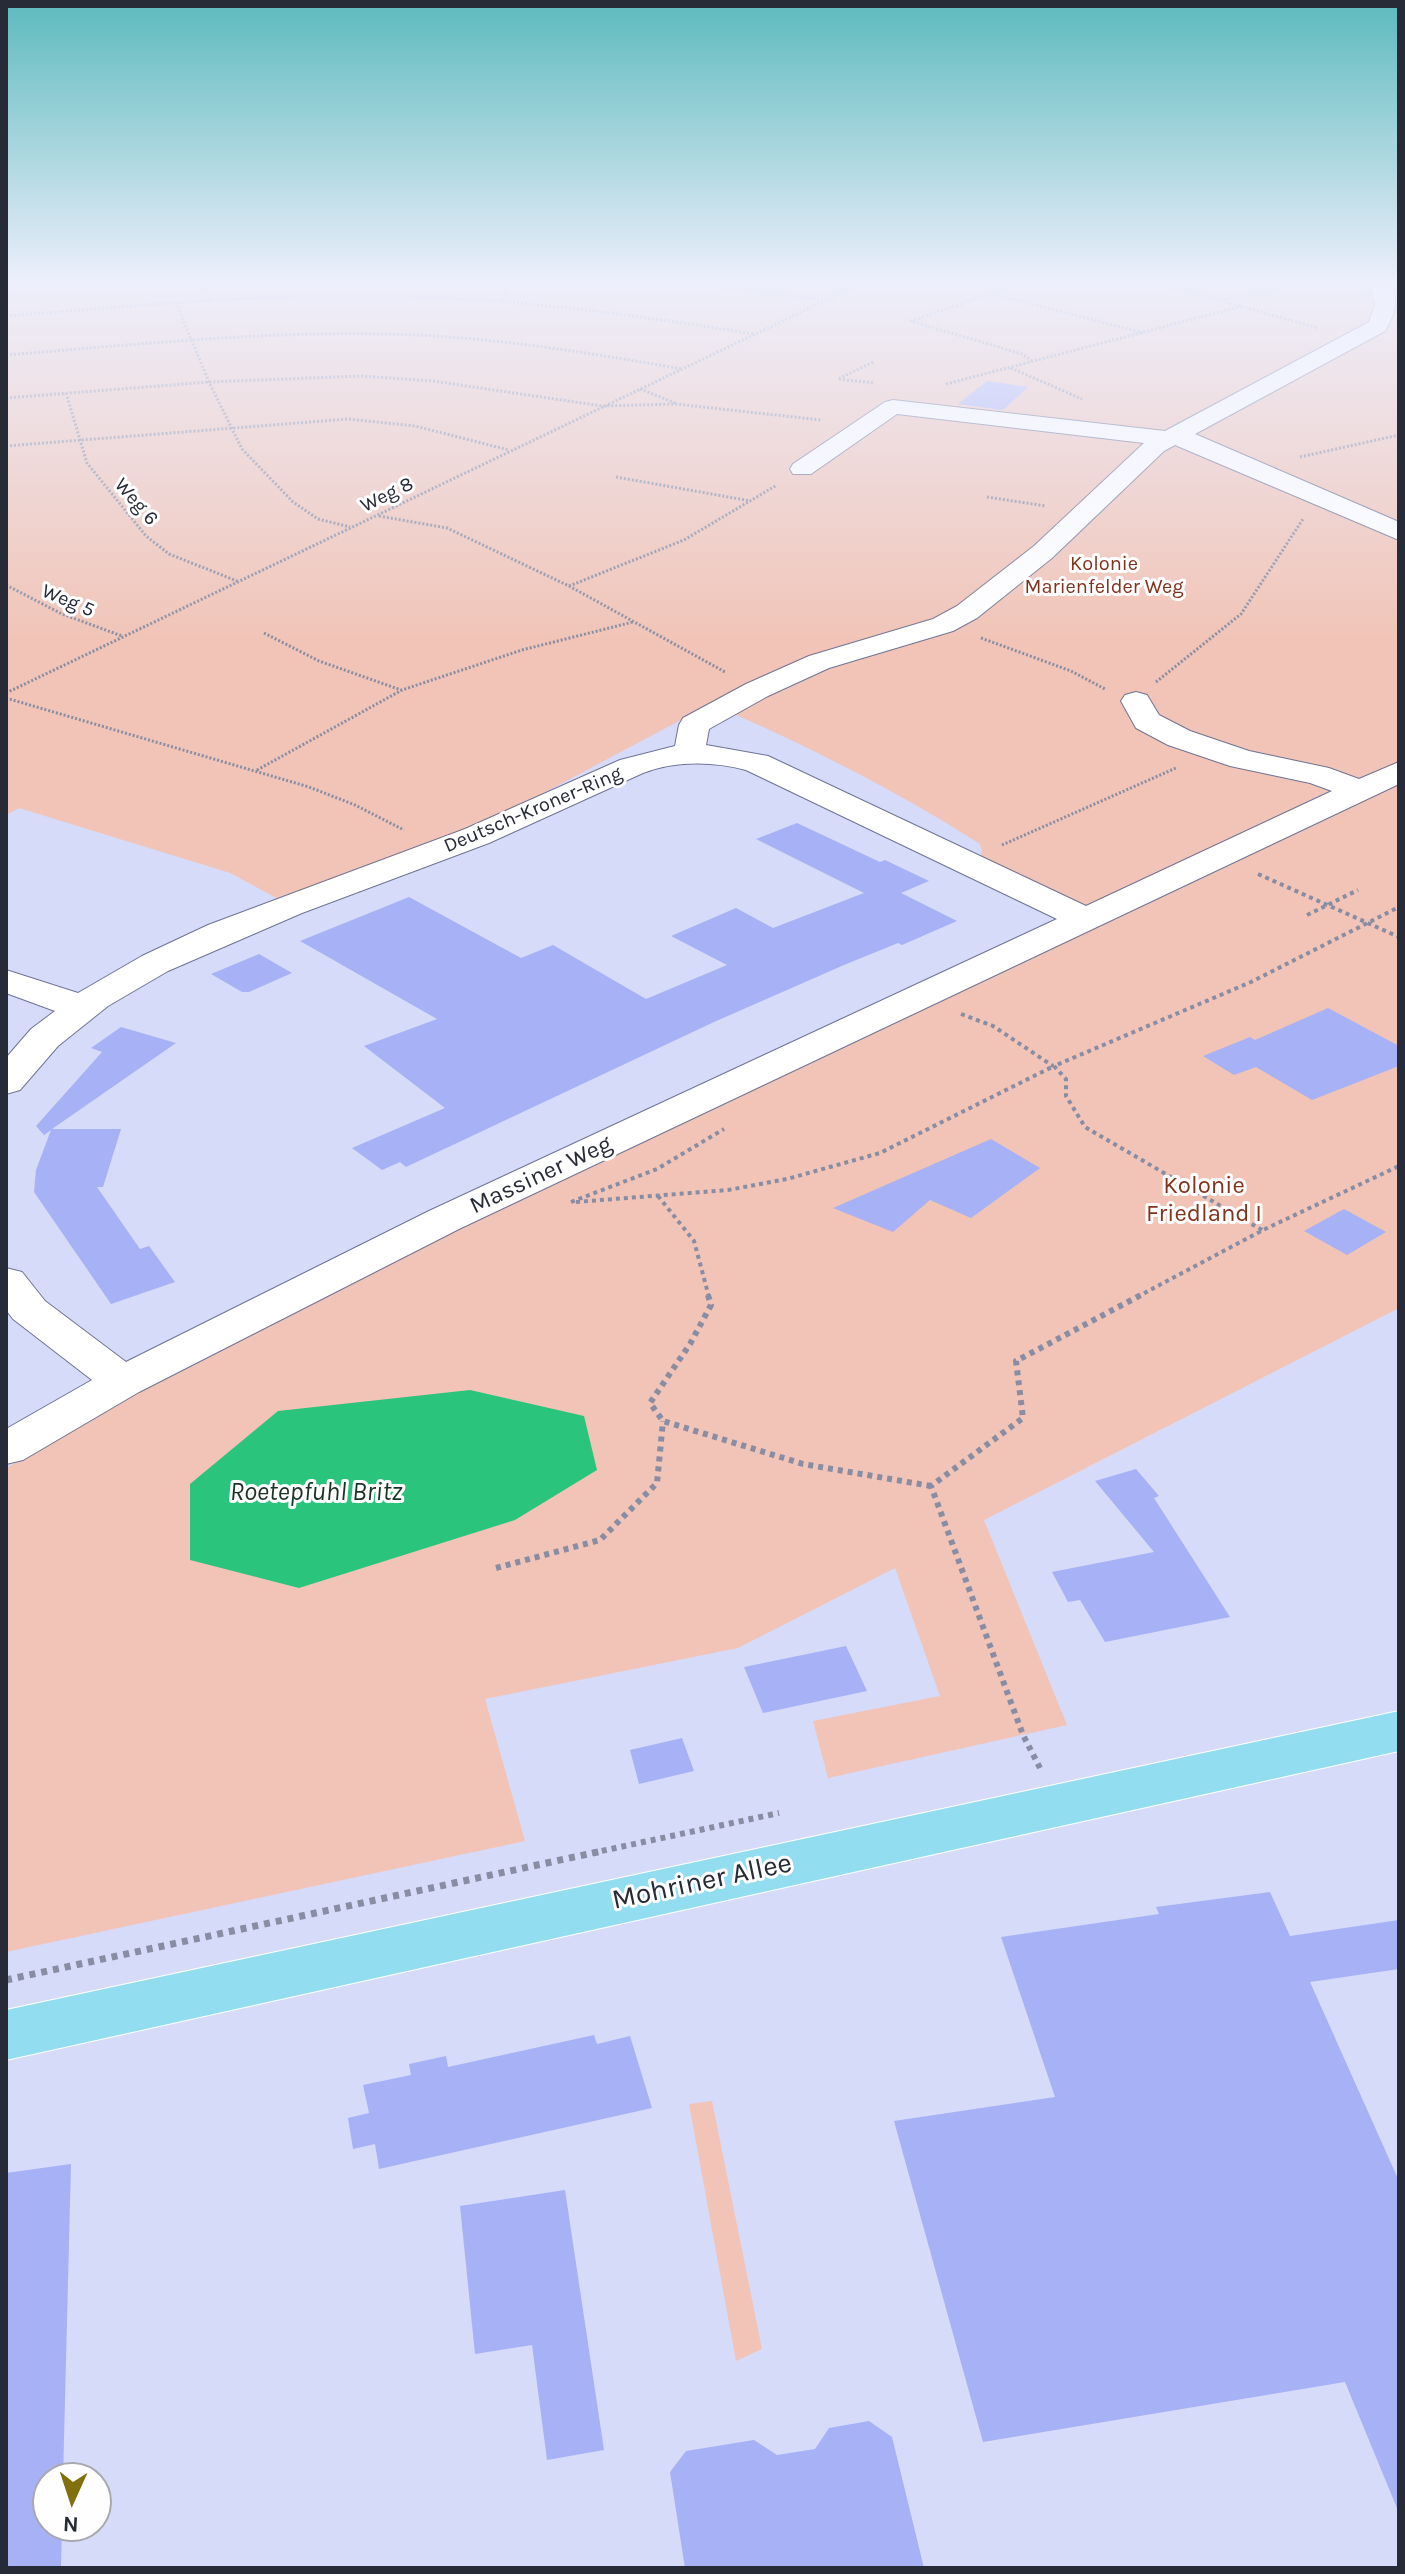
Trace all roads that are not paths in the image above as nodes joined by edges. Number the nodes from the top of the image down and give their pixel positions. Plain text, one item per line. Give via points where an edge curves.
1 (1240, 401) edge
2 (1175, 437) junction
3 (802, 469) road end
4 (1399, 532) edge
5 (1136, 701) road end
6 (689, 754) junction
7 (1399, 772) edge
8 (1360, 790) junction
9 (1086, 919) junction
10 (6, 981) edge
11 (81, 1007) junction
12 (6, 1082) edge
13 (6, 1281) edge
14 (123, 1382) junction
15 (6, 1449) edge
16 (1399, 1731) edge
17 (6, 2035) edge

1 - 2 street
2 - 3 street via 893,407
2 - 4 street via 1256,467
2 - 6 street via 1134,464 1003,586 967,612 943,625 819,662 757,690 694,725
5 - 8 street via 1147,721 1179,738
6 - 9 street, Deutsch-Kroner-Ring via 757,763
6 - 11 street, Deutsch-Kroner-Ring via 638,764 441,849 193,946
7 - 8 street, Massiner Weg
8 - 9 street, Massiner Weg
9 - 14 street, Massiner Weg via 444,1220
10 - 11 street
11 - 12 street, Deutsch-Kroner-Ring via 34,1046
13 - 14 street via 29,1310
14 - 15 street, Massiner Weg
16 - 17 main road, Mohriner Allee

